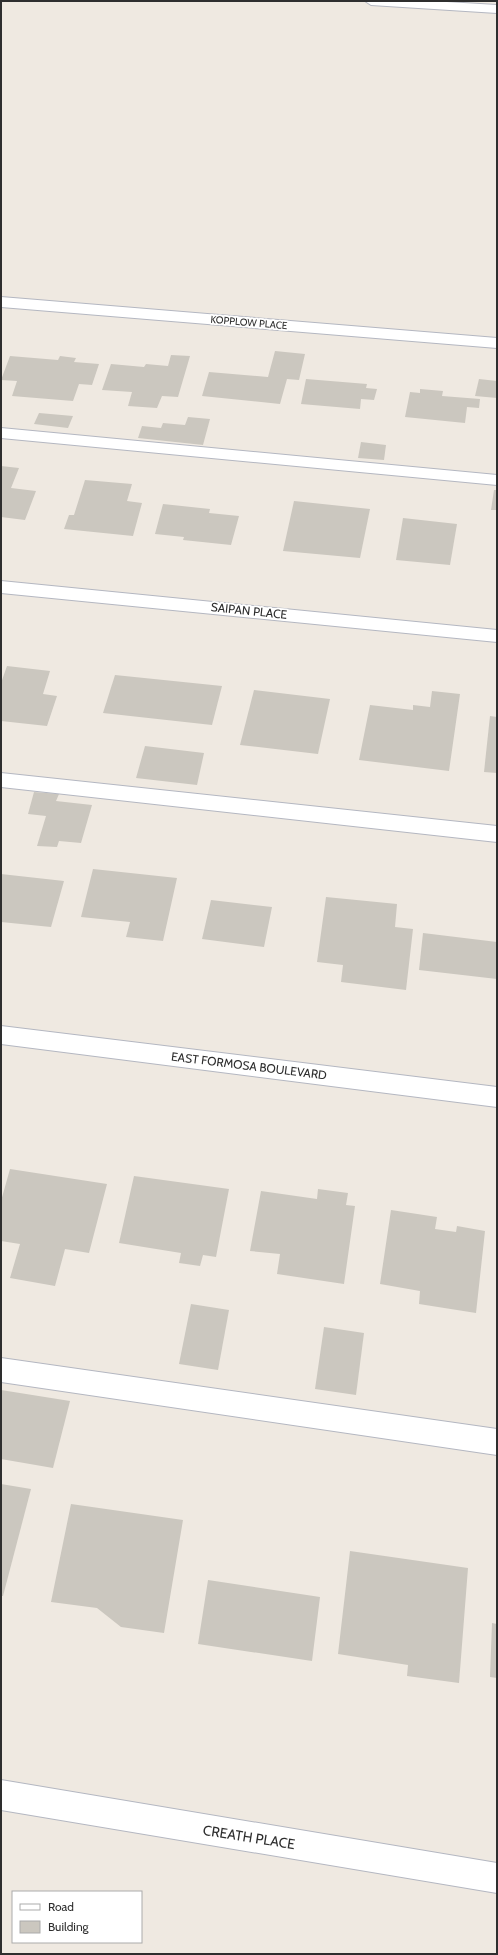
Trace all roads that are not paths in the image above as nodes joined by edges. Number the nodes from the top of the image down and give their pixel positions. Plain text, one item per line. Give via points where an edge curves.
1 (371, 1) edge
2 (497, 9) edge
3 (1, 302) edge
4 (497, 343) edge
5 (1, 433) edge
6 (497, 480) edge
7 (1, 587) edge
8 (497, 636) edge
9 (1, 780) edge
10 (497, 834) edge
11 (1, 1035) edge
12 (497, 1097) edge
13 (1, 1370) edge
14 (497, 1442) edge
15 (1, 1795) edge
16 (497, 1878) edge

1 - 2 street
3 - 4 street, KOPPLOW PLACE
5 - 6 street
7 - 8 street, SAIPAN PLACE
9 - 10 street
11 - 12 street, EAST FORMOSA BOULEVARD
13 - 14 street
15 - 16 street, CREATH PLACE

